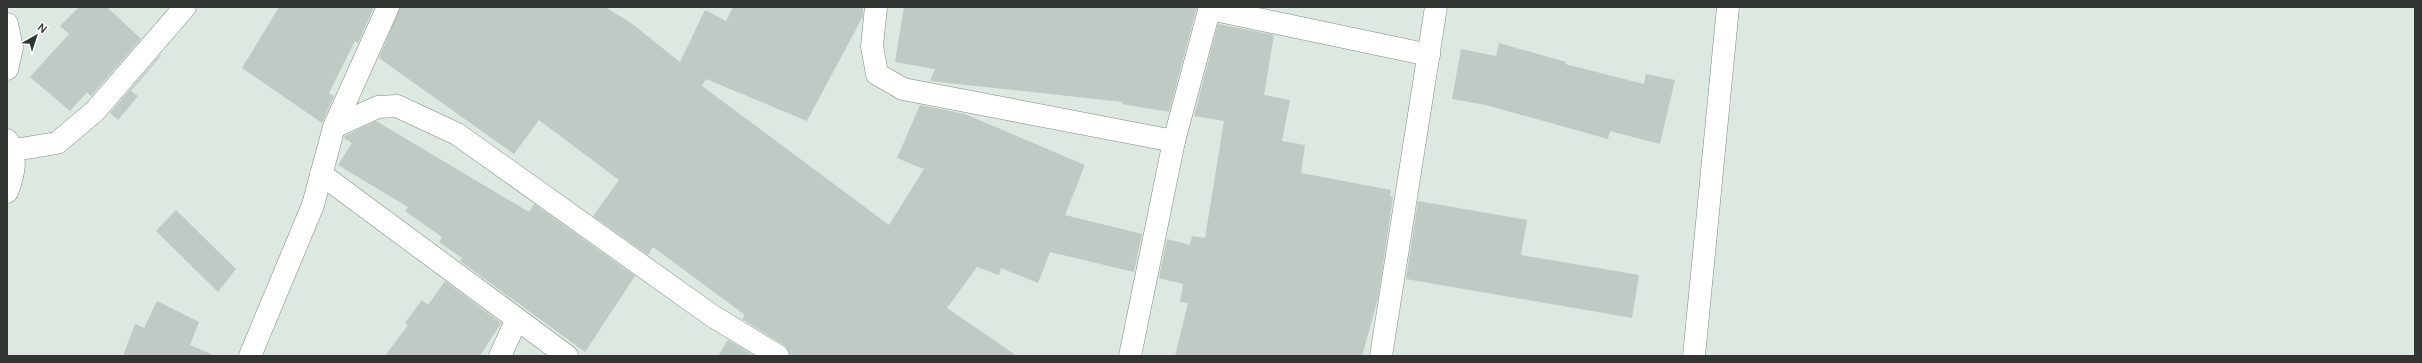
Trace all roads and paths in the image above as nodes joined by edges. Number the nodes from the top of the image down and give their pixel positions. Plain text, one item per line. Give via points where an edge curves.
1 (185, 7) edge
2 (388, 7) edge
3 (876, 7) edge
4 (1436, 7) edge
5 (1728, 7) edge
6 (1210, 8) edge
7 (7, 24) edge
8 (1429, 55) junction
9 (7, 69) edge
10 (334, 127) junction
11 (1174, 141) junction
12 (10, 145) edge
13 (321, 174) junction
14 (7, 192) edge
15 (517, 319) junction
16 (250, 356) edge
17 (500, 356) edge
18 (567, 356) edge
19 (778, 356) edge
20 (1130, 356) edge
21 (1381, 356) edge
22 (1694, 356) edge

1 - 12 street via 95,111 57,143
2 - 10 street
3 - 11 street via 872,46 877,74 903,89
4 - 8 street
5 - 22 street
6 - 8 street
6 - 11 street
7 - 9 street via 12,48
8 - 21 street
10 - 13 street
10 - 19 street via 378,107 397,106 457,134 711,315
11 - 20 street
12 - 14 street via 13,176
13 - 15 street
13 - 16 street via 313,205
15 - 17 street
15 - 18 street

